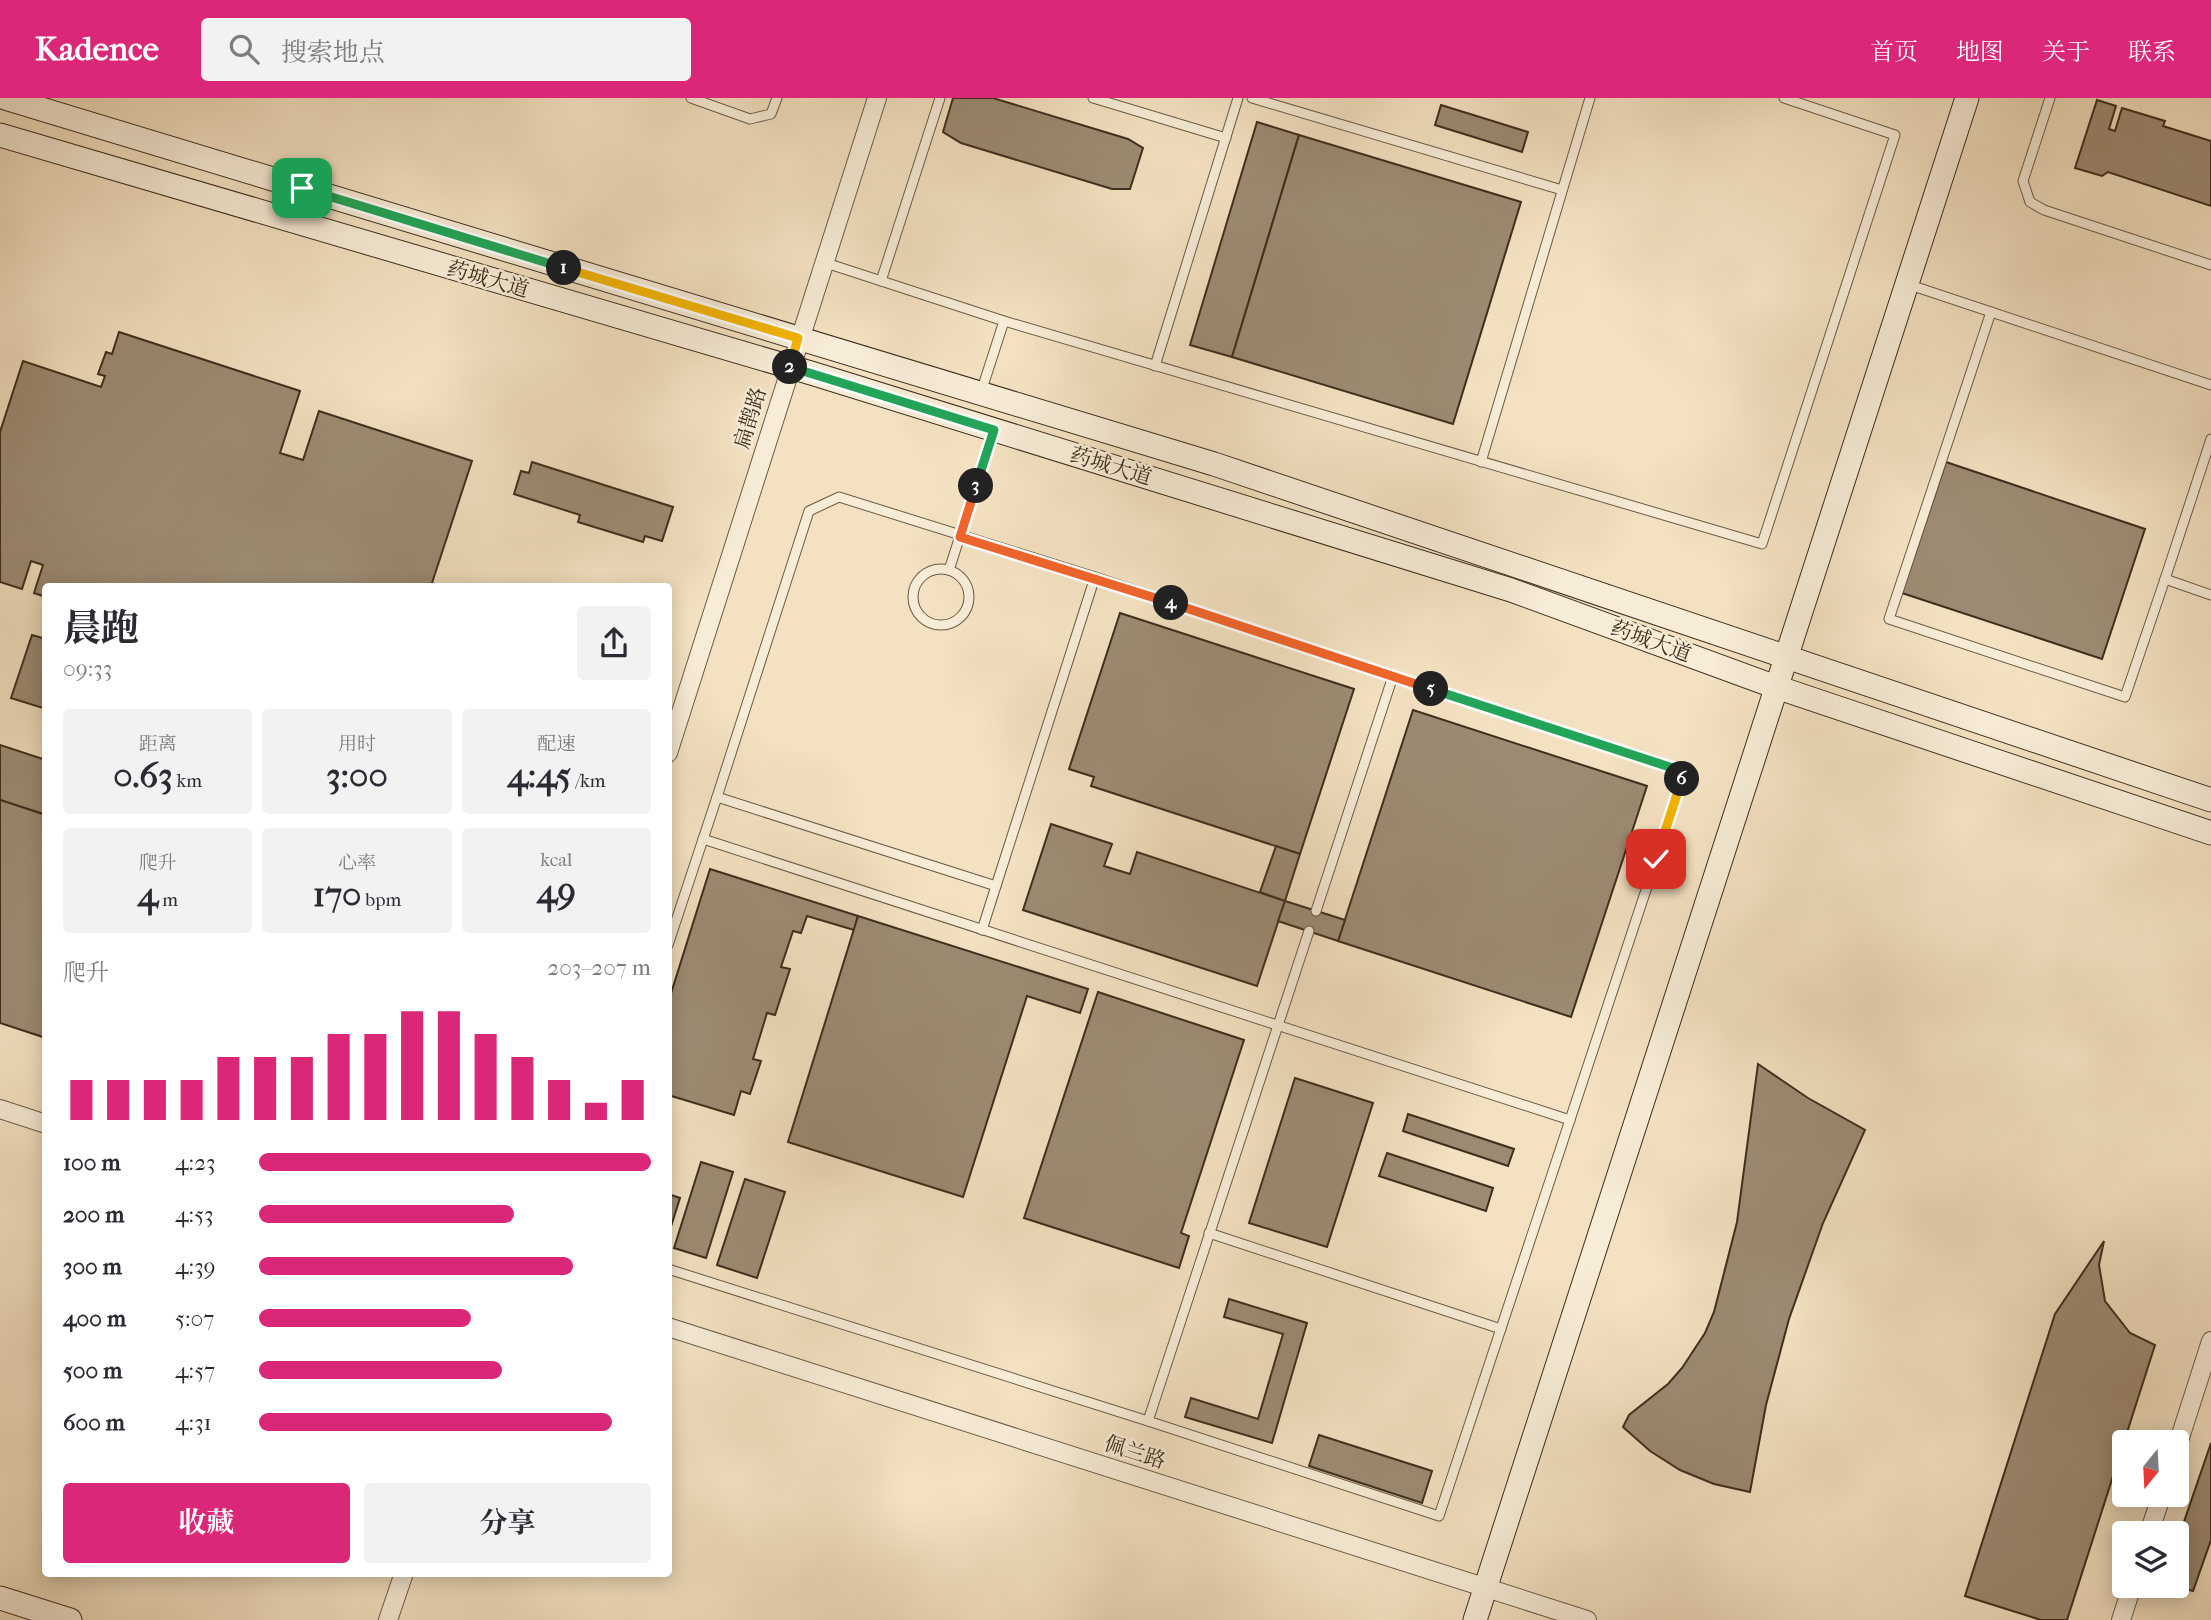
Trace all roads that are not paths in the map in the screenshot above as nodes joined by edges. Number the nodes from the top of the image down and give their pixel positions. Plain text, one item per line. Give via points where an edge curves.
1 (5, 98) edge
2 (691, 98) edge
3 (777, 98) edge
4 (877, 98) edge
5 (940, 98) edge
6 (1093, 98) edge
7 (1238, 98) edge
8 (1252, 98) edge
9 (1590, 98) edge
10 (1784, 98) edge
11 (1967, 98) edge
12 (2050, 98) edge
13 (0, 135) edge
14 (1226, 138) junction
15 (1562, 191) junction
16 (823, 262) junction
17 (2211, 265) edge
18 (881, 281) junction
19 (1907, 284) junction
20 (1992, 312) junction
21 (1004, 321) junction
22 (798, 338) junction
23 (1155, 366) junction
24 (790, 368) junction
25 (2211, 385) edge
26 (981, 394) junction
27 (994, 430) junction
28 (2211, 439) edge
29 (1481, 461) junction
30 (960, 537) junction
31 (949, 569) junction
32 (1095, 578) junction
33 (2165, 579) junction
34 (2211, 595) edge
35 (1786, 657) junction
36 (1393, 676) junction
37 (1776, 687) junction
38 (672, 739) edge
39 (717, 797) junction
40 (2211, 800) edge
41 (2211, 833) edge
42 (703, 839) junction
43 (996, 886) junction
44 (1316, 911) dead end
45 (982, 930) junction
46 (1309, 931) dead end
47 (672, 933) edge
48 (1278, 1025) junction
49 (0, 1109) edge
50 (1570, 1120) junction
51 (42, 1123) edge
52 (1209, 1233) junction
53 (672, 1270) edge
54 (672, 1327) edge
55 (1501, 1329) junction
56 (2211, 1341) edge
57 (1148, 1420) junction
58 (2182, 1430) edge
59 (403, 1577) edge
60 (1485, 1587) junction
61 (0, 1598) edge
62 (2128, 1598) edge
63 (69, 1620) edge
64 (388, 1620) edge
65 (1475, 1620) edge
66 (1587, 1620) edge
67 (2121, 1620) edge

1 - 22 main road, 药城大道
2 - 3 lane via 750,119 771,114
4 - 16 street, 扁鹊路
5 - 18 lane
6 - 14 lane
7 - 14 lane
8 - 15 lane
9 - 15 lane
10 - 29 lane via 1895,135 1762,544
11 - 19 main road
12 - 17 lane via 2023,181 2030,202
13 - 24 main road, 药城大道
14 - 23 lane
15 - 29 lane
16 - 18 lane
16 - 22 street, 扁鹊路
18 - 21 lane
19 - 20 lane
19 - 35 main road
20 - 25 lane
20 - 33 lane via 1889,619 2125,697
21 - 23 lane
21 - 26 lane
22 - 24 street, 扁鹊路
22 - 26 main road, 药城大道
23 - 29 lane
24 - 27 main road, 药城大道
24 - 38 street, 扁鹊路
26 - 35 main road, 药城大道 via 1214,464
27 - 30 lane
27 - 37 main road, 药城大道 via 1511,590
28 - 33 lane
30 - 31 lane
30 - 32 lane
30 - 39 lane via 839,497 809,511
31 - 31 lane via 924,574 914,588 914,605 932,624 950,624 968,606 964,580
32 - 36 lane
32 - 43 lane
33 - 34 lane
35 - 37 main road
35 - 40 main road, 药城大道
36 - 44 lane
36 - 50 lane via 1685,772
37 - 41 main road, 药城大道
37 - 60 main road
39 - 42 lane
39 - 43 lane
42 - 45 lane
42 - 47 lane
43 - 45 lane
45 - 48 lane
46 - 48 lane
48 - 50 lane
48 - 52 lane
49 - 51 street
50 - 55 lane
52 - 55 lane
52 - 57 lane
53 - 57 lane
54 - 60 street, 佩兰路
55 - 57 lane via 1439,1516
56 - 58 street
59 - 64 street
60 - 65 main road
60 - 66 street, 佩兰路
61 - 63 main road
62 - 67 street

